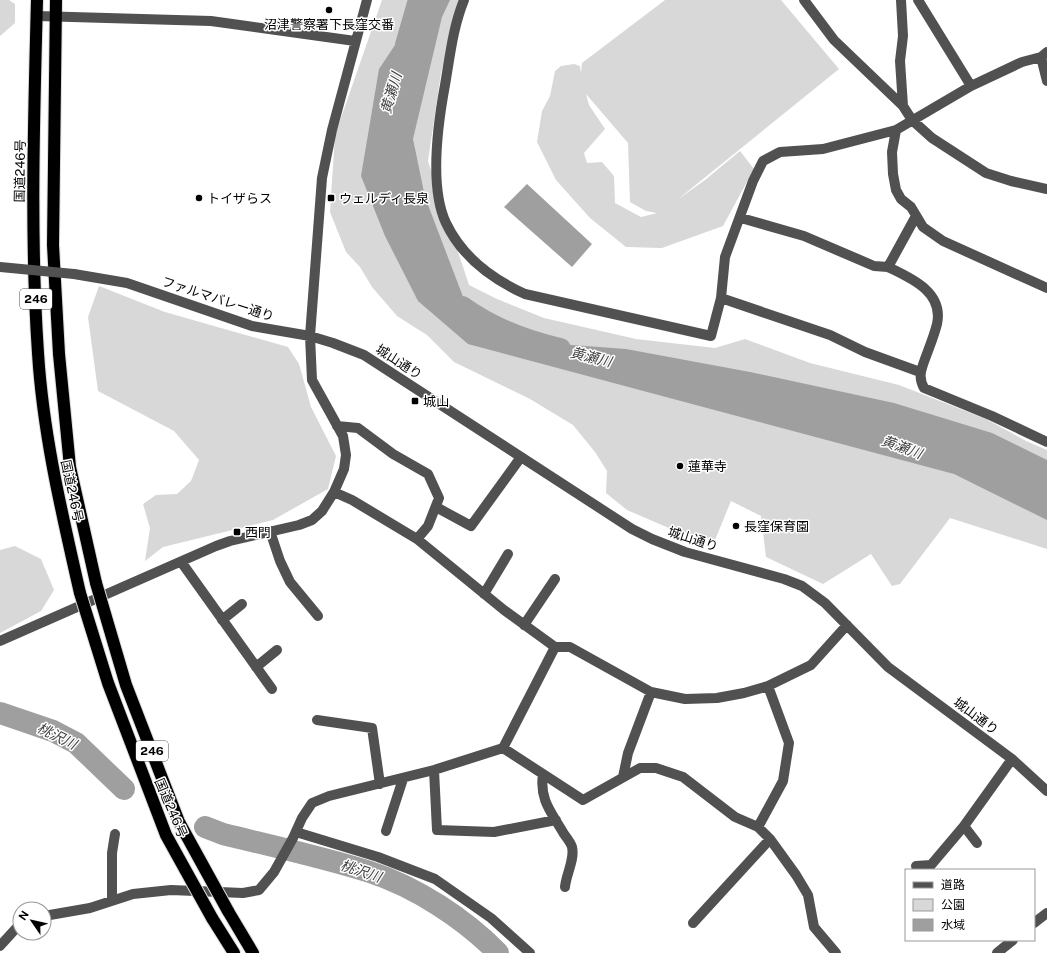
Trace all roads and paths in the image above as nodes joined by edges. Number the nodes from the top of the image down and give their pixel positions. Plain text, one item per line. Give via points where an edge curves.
1 (37, 0) edge
2 (56, 0) edge
3 (368, 0) edge
4 (464, 0) edge
5 (804, 0) edge
6 (919, 0) edge
7 (902, 1) edge
8 (37, 16) junction
9 (56, 17) junction
10 (355, 41) junction
11 (1044, 54) edge
12 (1047, 80) edge
13 (971, 86) junction
14 (903, 106) junction
15 (912, 120) junction
16 (896, 130) junction
17 (1047, 189) edge
18 (916, 216) junction
19 (740, 218) junction
20 (0, 267) edge
21 (888, 267) junction
22 (1047, 288) edge
23 (721, 298) junction
24 (310, 336) junction
25 (920, 372) junction
26 (337, 426) junction
27 (1047, 442) edge
28 (521, 457) junction
29 (334, 492) junction
30 (436, 507) junction
31 (270, 531) junction
32 (417, 539) junction
33 (508, 554) dead end
34 (182, 563) junction
35 (555, 578) dead end
36 (484, 594) junction
37 (242, 604) dead end
38 (318, 616) dead end
39 (222, 620) junction
40 (524, 625) junction
41 (847, 625) junction
42 (0, 641) edge
43 (555, 647) junction
44 (277, 650) dead end
45 (256, 667) junction
46 (768, 686) junction
47 (272, 689) dead end
48 (651, 692) junction
49 (317, 720) dead end
50 (503, 748) junction
51 (1012, 759) junction
52 (434, 770) junction
53 (542, 774) junction
54 (623, 777) junction
55 (403, 779) junction
56 (380, 784) junction
57 (1045, 784) edge
58 (556, 820) junction
59 (964, 826) junction
60 (758, 827) junction
61 (386, 831) dead end
62 (115, 834) dead end
63 (294, 835) junction
64 (770, 839) junction
65 (977, 843) dead end
66 (916, 866) dead end
67 (565, 887) dead end
68 (112, 901) junction
69 (1047, 913) edge
70 (52, 915) edge
71 (1035, 922) edge
72 (693, 923) dead end
73 (12, 933) edge
74 (1012, 941) edge
75 (0, 946) edge
76 (234, 953) edge
77 (253, 953) edge
78 (530, 953) edge
79 (836, 953) edge
80 (997, 953) edge

1 - 8 highway, 国道246号 / 246
2 - 9 highway, 国道246号 / 246
3 - 10 street
4 - 23 street via 456,20 438,121 437,174 446,223 478,266 502,284 526,294 711,336
5 - 14 street via 834,40
6 - 7 street
6 - 13 street
7 - 14 street via 903,36 900,62
8 - 9 street
8 - 76 highway, 国道246号 / 246, bridge via 33,238 38,354 52,468 80,593 108,684 166,835
9 - 10 street via 211,21
9 - 77 highway, 国道246号 / 246, bridge via 53,245 59,354 70,467 96,583 126,685 179,822
10 - 24 street via 322,178
11 - 12 street
11 - 13 street
13 - 15 street
14 - 15 street
15 - 16 street
15 - 17 street via 932,138 986,173
16 - 18 street via 892,152 896,190
16 - 19 street via 823,149 780,152 763,161
18 - 21 street
18 - 22 street via 923,227 943,241
19 - 21 street via 804,236 874,266
19 - 23 street via 725,257
20 - 24 street, ファルマバレー通り, bridge via 108,279 252,326
21 - 25 street via 919,283 933,299 938,310 937,324
23 - 25 street via 830,335 865,352
24 - 26 street via 312,380
24 - 28 street, 城山通り via 364,355
25 - 27 street via 924,388
26 - 29 street via 343,436 346,454 344,469
26 - 30 street via 358,428 393,454 428,474 439,498
28 - 30 street via 471,526
28 - 41 street, 城山通り via 632,529 652,539 684,552 802,586 825,603
29 - 31 street via 322,511 312,520
29 - 32 street
30 - 32 street via 428,526
31 - 34 street via 230,541
31 - 38 street via 290,582
32 - 36 street
33 - 36 street
34 - 39 street
34 - 42 street
35 - 40 street
36 - 40 street
37 - 39 street
39 - 45 street
40 - 43 street
41 - 46 street via 811,665
41 - 51 street, 城山通り via 888,667
43 - 48 street via 570,647
43 - 50 street
44 - 45 street
45 - 47 street
46 - 48 street via 717,698 685,699
46 - 60 street via 789,743 783,780
48 - 54 street via 628,753
49 - 56 street via 372,728
50 - 52 street
50 - 53 street
51 - 57 street, 城山通り
51 - 59 street
52 - 55 street
52 - 58 street via 437,830 494,832
53 - 54 street via 583,800
53 - 58 street via 541,788 544,800
54 - 60 street via 640,768 656,768 683,777 735,817
55 - 56 street
55 - 61 street
56 - 63 street via 329,796 312,803
58 - 67 street via 572,847 571,866 566,876
59 - 65 street
59 - 66 street via 931,865
60 - 64 street
62 - 68 street via 112,853
63 - 68 street via 274,872 259,890 243,893 171,890 133,894
63 - 78 street via 378,857 435,879 491,918
64 - 72 street
64 - 79 street via 808,895 814,926
68 - 70 street
69 - 71 street
73 - 75 street
74 - 80 street

